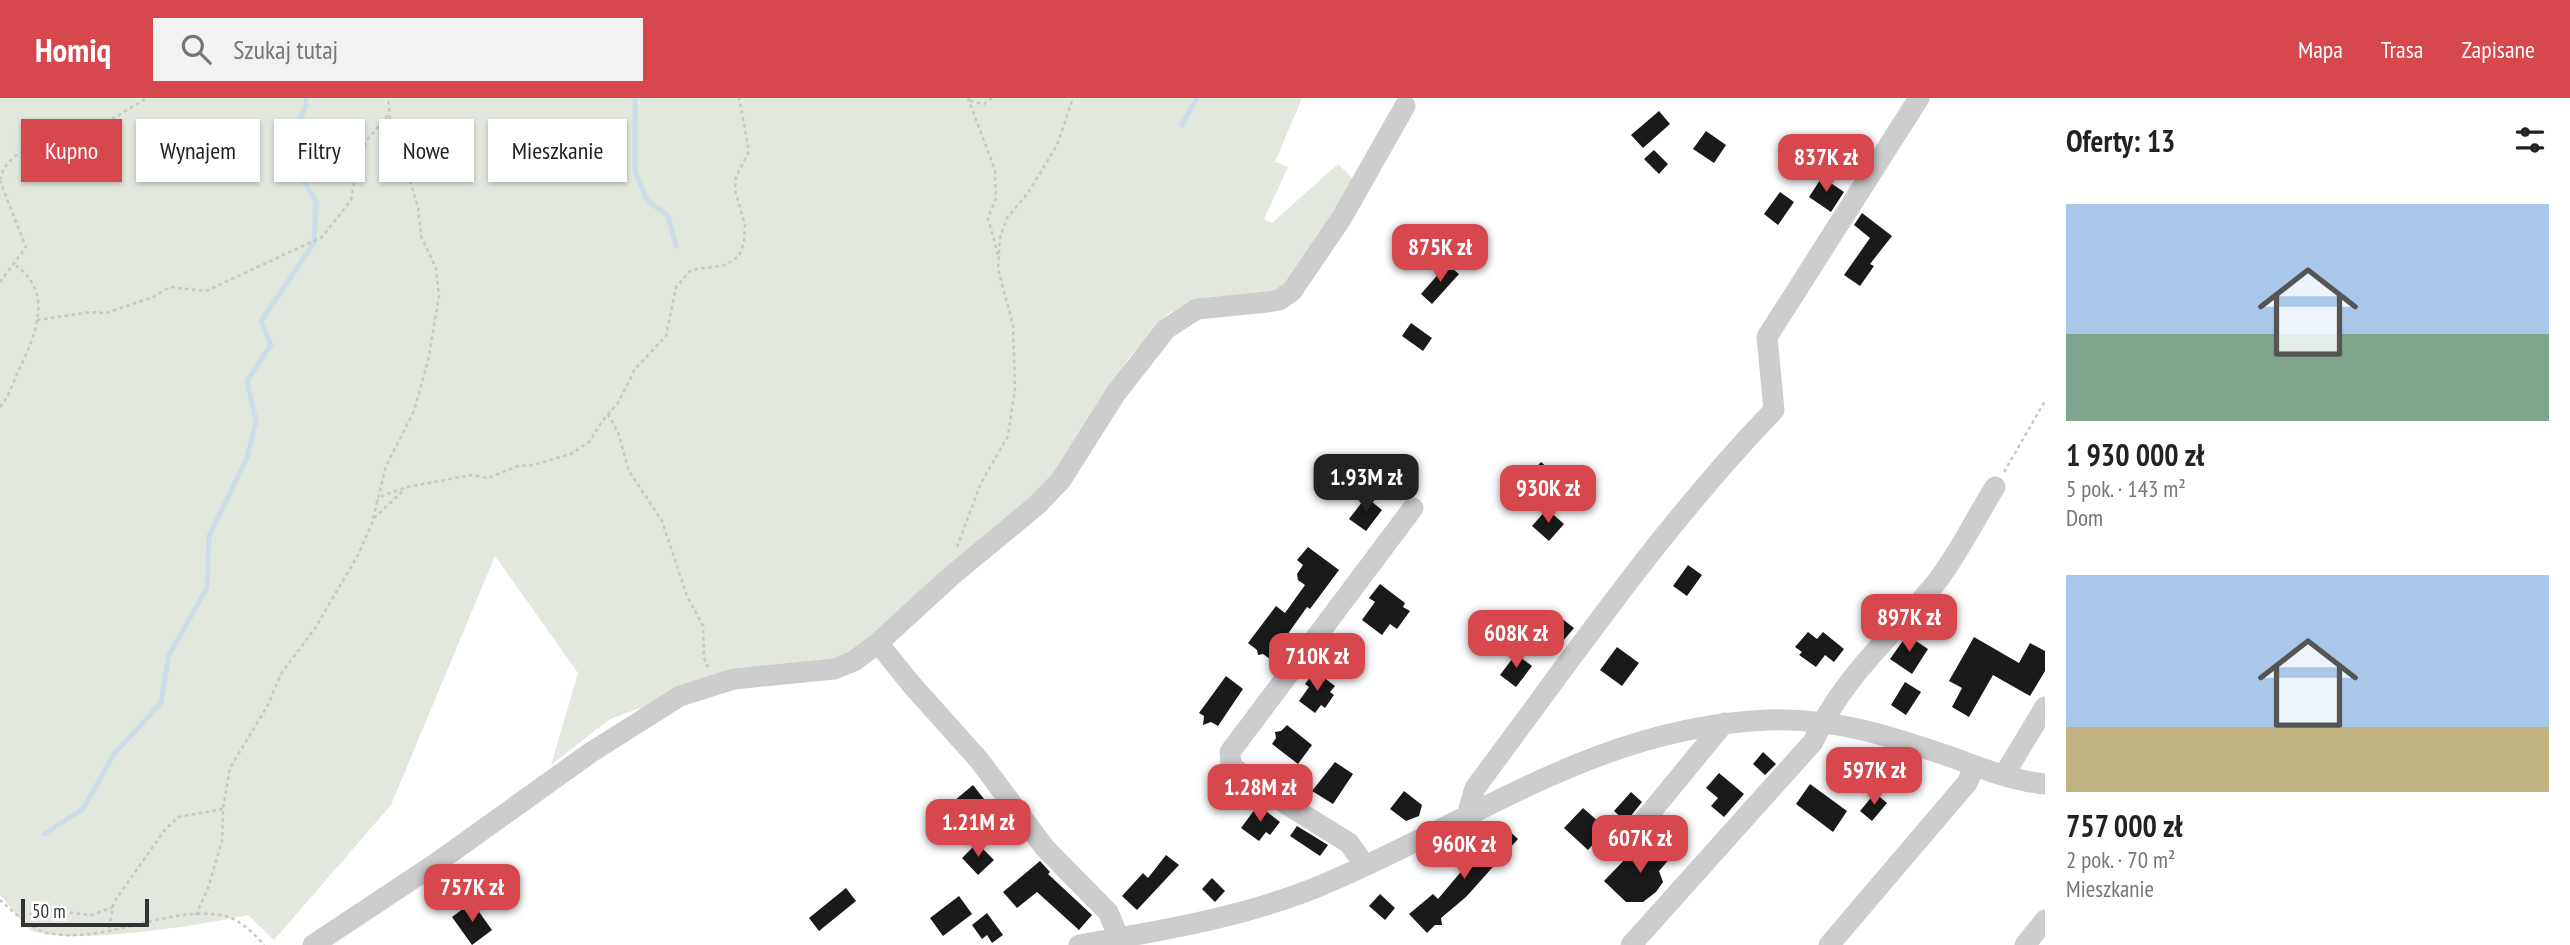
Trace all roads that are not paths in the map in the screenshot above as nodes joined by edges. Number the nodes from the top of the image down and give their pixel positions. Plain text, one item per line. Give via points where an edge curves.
1 (1919, 98) edge
2 (1405, 106) dead end
3 (1995, 487) road end
4 (1413, 508) dead end
5 (878, 643) junction
6 (2045, 707) edge
7 (1822, 722) junction
8 (1724, 723) junction
9 (1975, 766) junction
10 (2004, 775) junction
11 (2045, 784) edge
12 (1467, 816) junction
13 (1628, 840) dead end
14 (1365, 866) junction
15 (2045, 920) edge
16 (1119, 938) junction
17 (313, 945) edge
18 (1079, 945) edge
19 (1631, 945) edge
20 (1829, 945) edge
21 (2025, 945) edge

1 - 12 street via 1767,337 1774,410 1736,449 1641,568 1475,788
2 - 5 street via 1341,219 1292,291 1279,300 1197,309 1166,329 1116,393 1061,480
3 - 7 street via 1936,582 1854,674
4 - 14 street via 1230,752 1231,765 1249,781 1349,843
5 - 16 street via 979,760 1045,848 1108,912
5 - 17 street via 834,669 734,679 680,696
6 - 10 street
7 - 8 street
7 - 9 street via 1891,737
7 - 19 street via 1814,742
8 - 12 street via 1614,748
8 - 13 street
9 - 10 street
9 - 20 street via 1967,783
10 - 11 street
12 - 14 street
14 - 16 street via 1239,914
15 - 21 street
16 - 18 street

